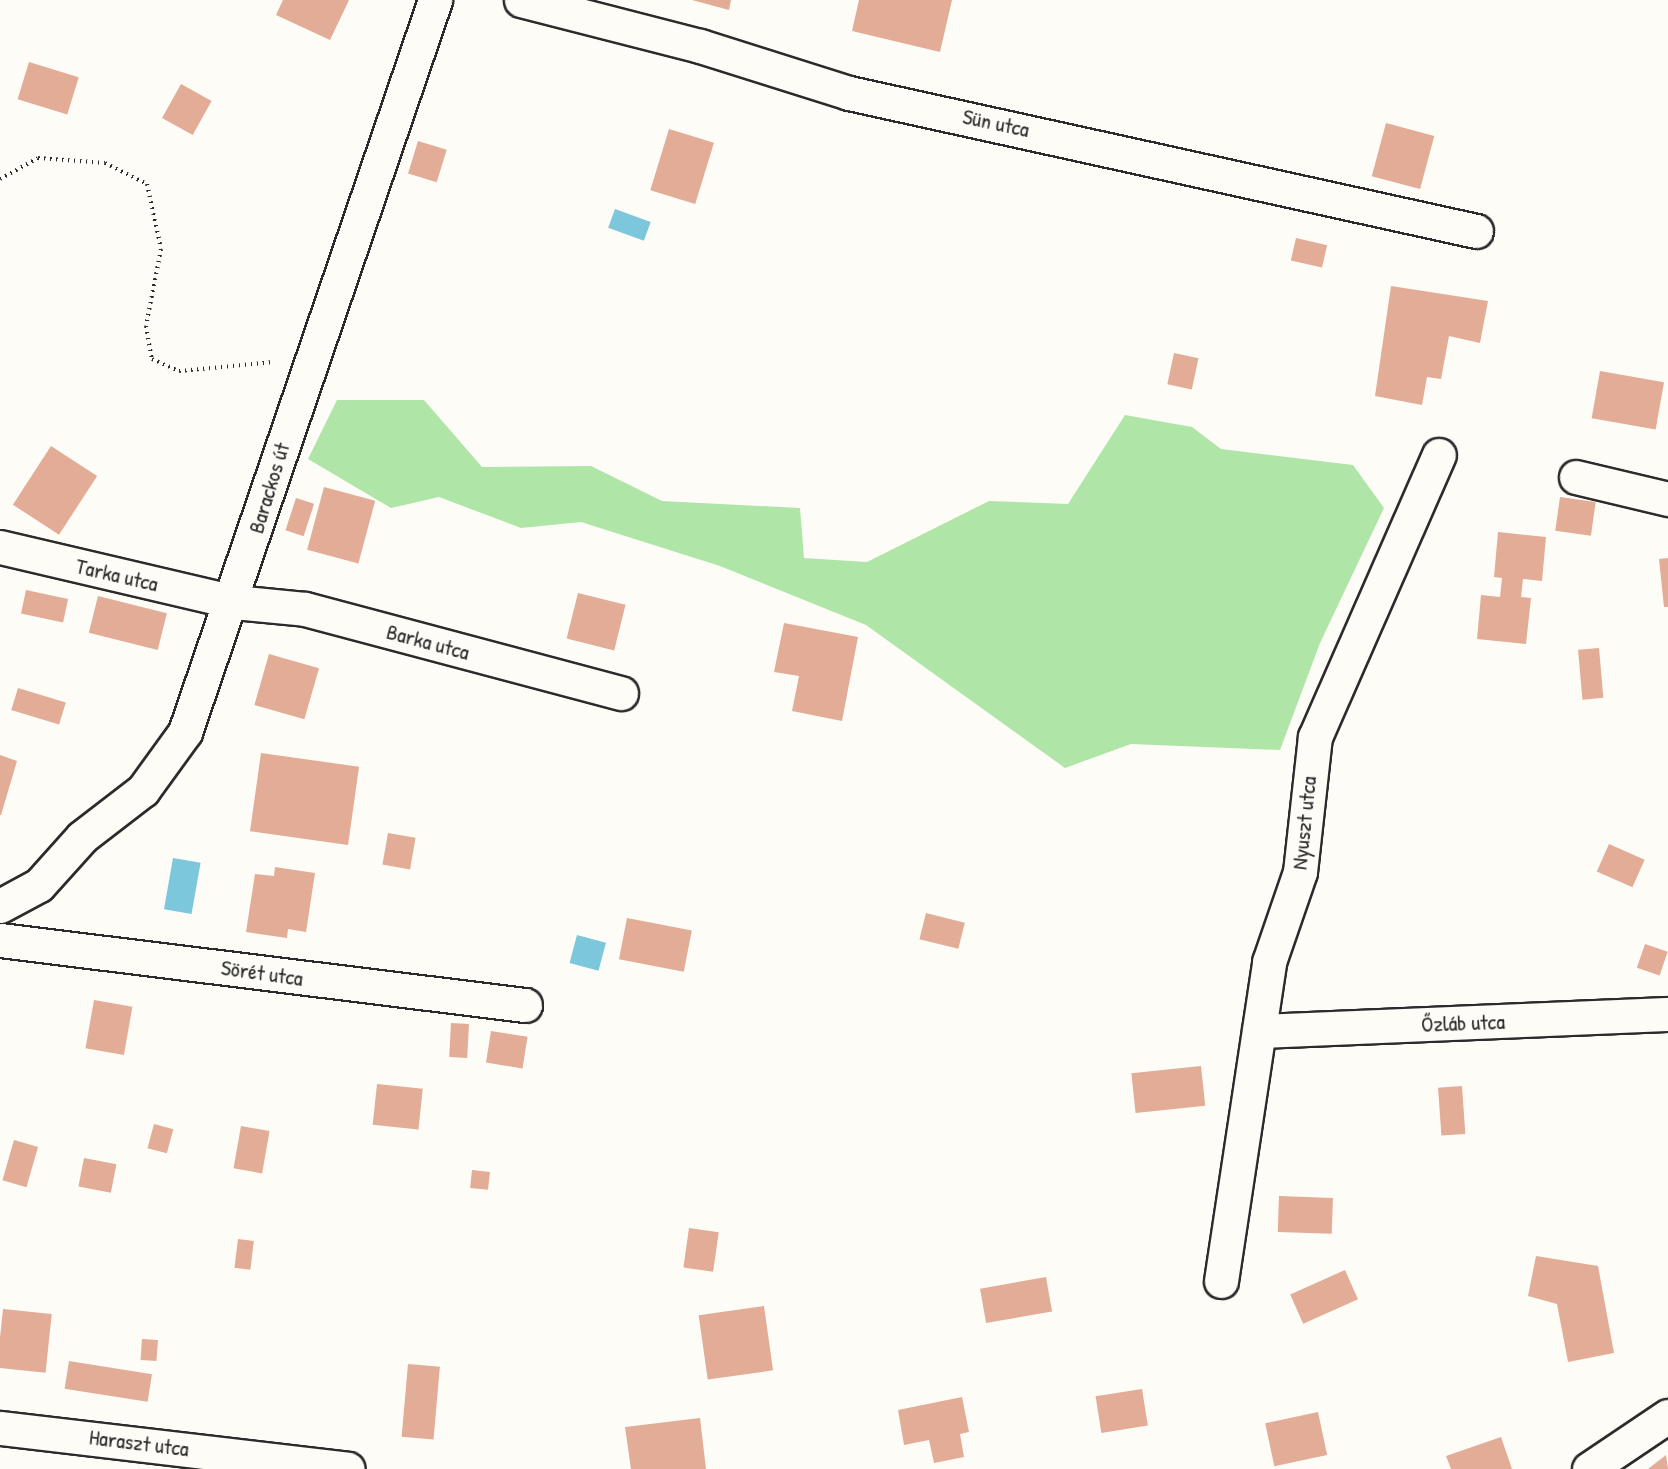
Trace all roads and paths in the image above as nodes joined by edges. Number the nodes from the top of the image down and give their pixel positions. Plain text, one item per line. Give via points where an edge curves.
1 (435, 0) edge
2 (521, 0) edge
3 (0, 179) edge
4 (1476, 231) dead end
5 (311, 359) junction
6 (1439, 455) dead end
7 (1576, 477) dead end
8 (1668, 499) edge
9 (0, 547) edge
10 (234, 602) junction
11 (621, 693) dead end
12 (0, 906) edge
13 (0, 940) edge
14 (525, 1005) dead end
15 (1668, 1014) edge
16 (1259, 1031) junction
17 (1221, 1281) dead end
18 (1668, 1416) edge
19 (0, 1428) edge
20 (348, 1469) edge
21 (1589, 1469) edge

1 - 5 street, Barackos út
2 - 4 street, Sün utca via 700,46 849,93
3 - 5 path via 38,158 105,163 147,184 161,249 146,326 152,359 179,371
5 - 10 street, Barackos út
6 - 16 street, Nyuszt utca via 1315,737 1300,872 1269,962
7 - 8 street
9 - 10 street, Tarka utca
10 - 11 street, Barka utca via 305,609
10 - 12 street, Barackos út via 185,732 143,790 82,837 39,885
13 - 14 street, Sörét utca
15 - 16 street, Őzláb utca
16 - 17 street, Nyuszt utca
18 - 21 street
19 - 20 street, Haraszt utca

